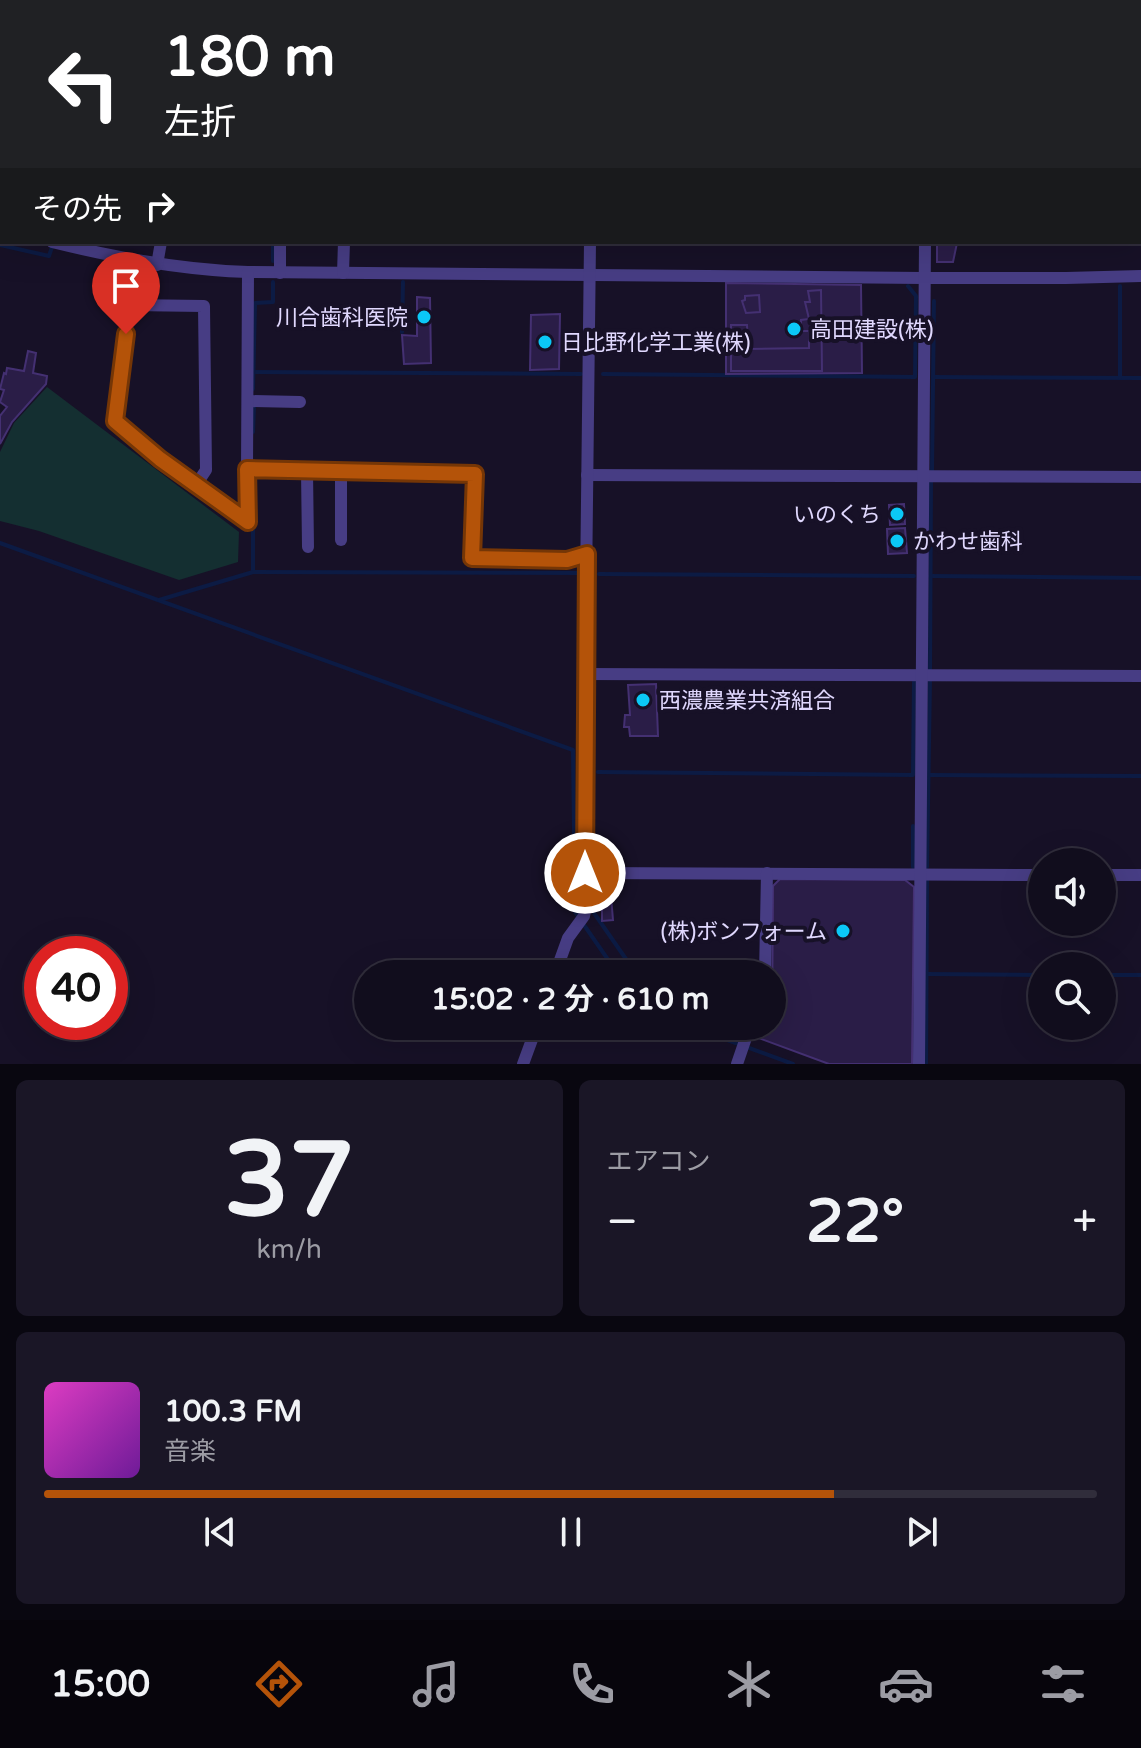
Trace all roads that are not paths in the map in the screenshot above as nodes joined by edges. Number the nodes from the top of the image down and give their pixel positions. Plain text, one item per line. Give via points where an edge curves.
1 (61, 244) edge
2 (161, 244) edge
3 (280, 244) edge
4 (344, 244) edge
5 (590, 244) edge
6 (925, 244) edge
7 (134, 261) junction
8 (157, 265) junction
9 (248, 272) junction
10 (280, 273) junction
11 (343, 273) junction
12 (589, 275) junction
13 (1141, 276) edge
14 (924, 278) junction
15 (129, 305) junction
16 (248, 401) junction
17 (300, 402) dead end
18 (247, 469) junction
19 (307, 471) junction
20 (341, 471) junction
21 (587, 475) junction
22 (923, 476) junction
23 (1141, 477) edge
24 (196, 485) junction
25 (341, 540) dead end
26 (308, 547) dead end
27 (587, 554) junction
28 (585, 674) junction
29 (922, 675) junction
30 (1141, 676) edge
31 (585, 873) junction
32 (767, 873) junction
33 (921, 874) junction
34 (1028, 875) edge
35 (1116, 875) edge
36 (1141, 875) edge
37 (561, 960) edge
38 (765, 960) edge
39 (532, 1040) edge
40 (746, 1040) edge
41 (741, 1060) edge
42 (523, 1064) edge
43 (919, 1064) edge

1 - 7 street
2 - 8 street
3 - 10 street
4 - 11 street
5 - 12 street
6 - 14 street
7 - 8 street
7 - 15 street
8 - 9 street
9 - 10 street
9 - 16 street
10 - 11 street
11 - 12 street
12 - 14 street
12 - 21 street
13 - 14 street
14 - 22 street
15 - 24 street via 115,421
15 - 24 street via 204,306 206,470
16 - 17 street
16 - 18 street
18 - 19 street
18 - 24 street via 248,522
19 - 20 street
19 - 26 street
20 - 25 street
20 - 27 street via 475,474 472,558 567,560
21 - 22 street
21 - 27 street
22 - 23 street
22 - 29 street
27 - 28 street
28 - 29 street
28 - 31 street
29 - 30 street
29 - 33 street
31 - 32 street
31 - 37 street via 584,916 574,926
32 - 33 street
32 - 38 street
33 - 34 street
33 - 43 street
35 - 36 street
39 - 42 street
40 - 41 street

